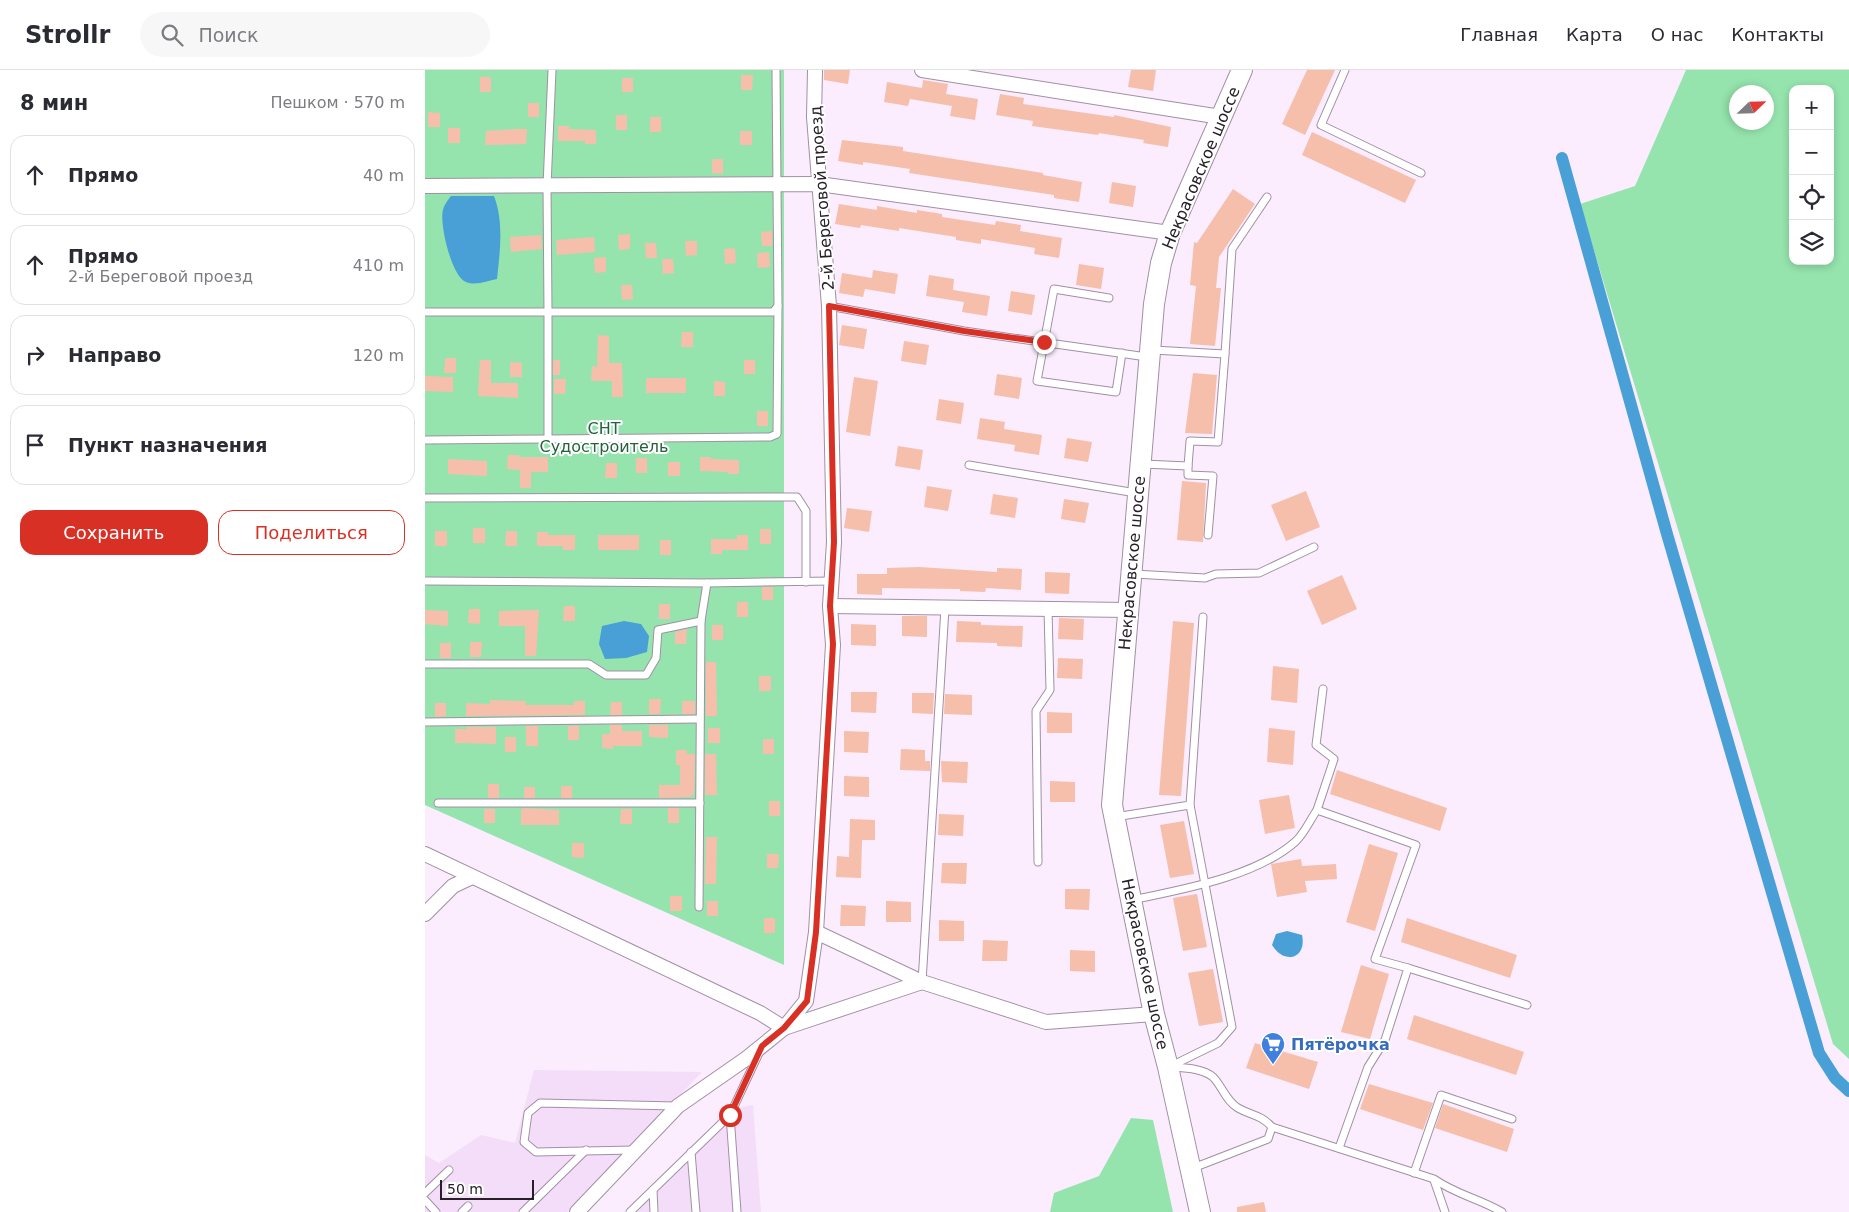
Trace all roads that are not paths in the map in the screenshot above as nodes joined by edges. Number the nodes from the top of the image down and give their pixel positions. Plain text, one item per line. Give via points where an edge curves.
1 (551, 70) edge
2 (776, 70) edge
3 (815, 70) edge
4 (922, 70) edge
5 (1242, 70) edge
6 (1345, 70) edge
7 (1221, 117) junction
8 (1421, 173) dead end
9 (776, 184) junction
10 (819, 184) junction
11 (425, 186) edge
12 (547, 186) junction
13 (1267, 196) dead end
14 (1170, 234) junction
15 (1109, 298) dead end
16 (779, 306) junction
17 (829, 306) junction
18 (425, 312) edge
19 (548, 312) junction
20 (1044, 342) junction
21 (1122, 353) junction
22 (1150, 354) junction
23 (1225, 354) junction
24 (548, 439) junction
25 (425, 440) edge
26 (1141, 464) junction
27 (969, 465) dead end
28 (1189, 466) junction
29 (1138, 493) junction
30 (425, 498) edge
31 (1208, 535) dead end
32 (1314, 547) dead end
33 (1131, 574) junction
34 (832, 581) junction
35 (425, 582) edge
36 (806, 582) junction
37 (707, 583) junction
38 (830, 606) junction
39 (945, 608) junction
40 (1048, 610) junction
41 (1128, 610) junction
42 (1203, 617) dead end
43 (701, 621) junction
44 (425, 664) edge
45 (1323, 689) dead end
46 (700, 719) junction
47 (425, 722) edge
48 (438, 803) dead end
49 (700, 803) junction
50 (1190, 805) junction
51 (1317, 810) junction
52 (1115, 817) junction
53 (425, 854) edge
54 (1038, 862) dead end
55 (473, 876) junction
56 (1204, 884) junction
57 (1131, 900) junction
58 (699, 907) dead end
59 (425, 914) edge
60 (816, 932) junction
61 (1408, 968) junction
62 (922, 982) junction
63 (1527, 1005) dead end
64 (1154, 1014) junction
65 (784, 1028) junction
66 (762, 1046) junction
67 (1168, 1067) junction
68 (678, 1106) junction
69 (730, 1115) junction
70 (1512, 1119) dead end
71 (1272, 1127) junction
72 (1339, 1148) junction
73 (586, 1150) junction
74 (637, 1150) junction
75 (691, 1152) junction
76 (449, 1170) dead end
77 (1190, 1170) junction
78 (1414, 1172) junction
79 (1434, 1179) junction
80 (653, 1190) junction
81 (425, 1193) edge
82 (425, 1200) edge
83 (468, 1206) dead end
84 (436, 1212) edge
85 (462, 1212) edge
86 (523, 1212) edge
87 (577, 1212) edge
88 (630, 1212) edge
89 (654, 1212) edge
90 (696, 1212) edge
91 (737, 1212) edge
92 (1200, 1212) edge
93 (1445, 1212) edge
94 (1502, 1212) edge

1 - 12 lane
2 - 9 lane
3 - 10 street, 2-й Береговой проезд via 814,117
4 - 7 street
5 - 7 main road, Некрасовское шоссе
6 - 8 lane via 1321,126
7 - 14 main road, Некрасовское шоссе
9 - 10 street
9 - 12 street
9 - 16 lane
10 - 14 street
10 - 17 street, 2-й Береговой проезд
11 - 12 street
12 - 19 lane
13 - 23 lane via 1232,249
14 - 22 main road, Некрасовское шоссе via 1161,263
15 - 20 lane via 1054,289
16 - 19 lane via 773,312
16 - 24 lane via 777,434
17 - 20 lane
17 - 34 street, 2-й Береговой проезд
18 - 19 lane
19 - 24 lane
20 - 21 lane
20 - 21 lane via 1037,381 1116,392
21 - 22 lane
22 - 23 lane
22 - 26 main road, Некрасовское шоссе
23 - 28 lane via 1218,442 1190,441
24 - 25 lane
26 - 28 lane
26 - 29 main road, Некрасовское шоссе
27 - 29 lane
28 - 31 lane via 1188,475 1213,476
29 - 33 main road, Некрасовское шоссе
30 - 36 lane via 797,498 806,511
32 - 33 lane via 1259,573 1216,574 1205,578
33 - 41 main road, Некрасовское шоссе
34 - 36 lane
34 - 38 street, 2-й Береговой проезд
35 - 37 lane
36 - 37 lane
37 - 43 lane
38 - 39 street
38 - 60 street, 2-й Береговой проезд via 833,644
39 - 40 street
39 - 62 lane
40 - 41 street
40 - 54 lane via 1050,690 1036,711
41 - 52 main road, Некрасовское шоссе via 1112,805
42 - 50 lane
43 - 44 lane via 658,630 655,658 646,675 606,676 589,664
43 - 46 lane
45 - 51 lane via 1316,745 1334,759
46 - 47 lane
46 - 49 lane
48 - 49 lane
49 - 58 lane
50 - 52 lane
50 - 56 lane
51 - 56 lane via 1296,841 1266,861
51 - 61 lane via 1415,845 1375,959
52 - 57 main road, Некрасовское шоссе
53 - 55 street
55 - 59 street via 453,886
55 - 65 street via 760,1013
56 - 57 lane
56 - 67 lane via 1231,1027 1218,1043
57 - 64 main road, Некрасовское шоссе
60 - 62 street
60 - 65 street, 2-й Береговой проезд via 807,1001
61 - 63 lane
61 - 72 lane via 1385,1040 1368,1067
62 - 64 street via 1046,1022
62 - 65 street
64 - 67 main road, Некрасовское шоссе
65 - 66 street, 2-й Береговой проезд
66 - 68 street, 2-й Береговой проезд
66 - 69 lane
67 - 71 lane via 1191,1068 1213,1077 1237,1108 1262,1117
67 - 77 main road, Некрасовское шоссе
68 - 73 lane via 540,1103 528,1113 524,1142 536,1152
68 - 74 street, 2-й Береговой проезд
69 - 75 lane
69 - 91 lane
70 - 78 lane via 1441,1095
71 - 72 lane
71 - 77 lane via 1268,1139
72 - 78 lane
73 - 74 lane
73 - 86 lane
74 - 87 street, 2-й Береговой проезд
75 - 80 lane
75 - 90 lane
76 - 81 lane
77 - 92 main road, Некрасовское шоссе
78 - 79 lane
79 - 93 lane
79 - 94 lane via 1453,1192
80 - 88 lane
80 - 89 lane
82 - 84 lane
83 - 85 lane

